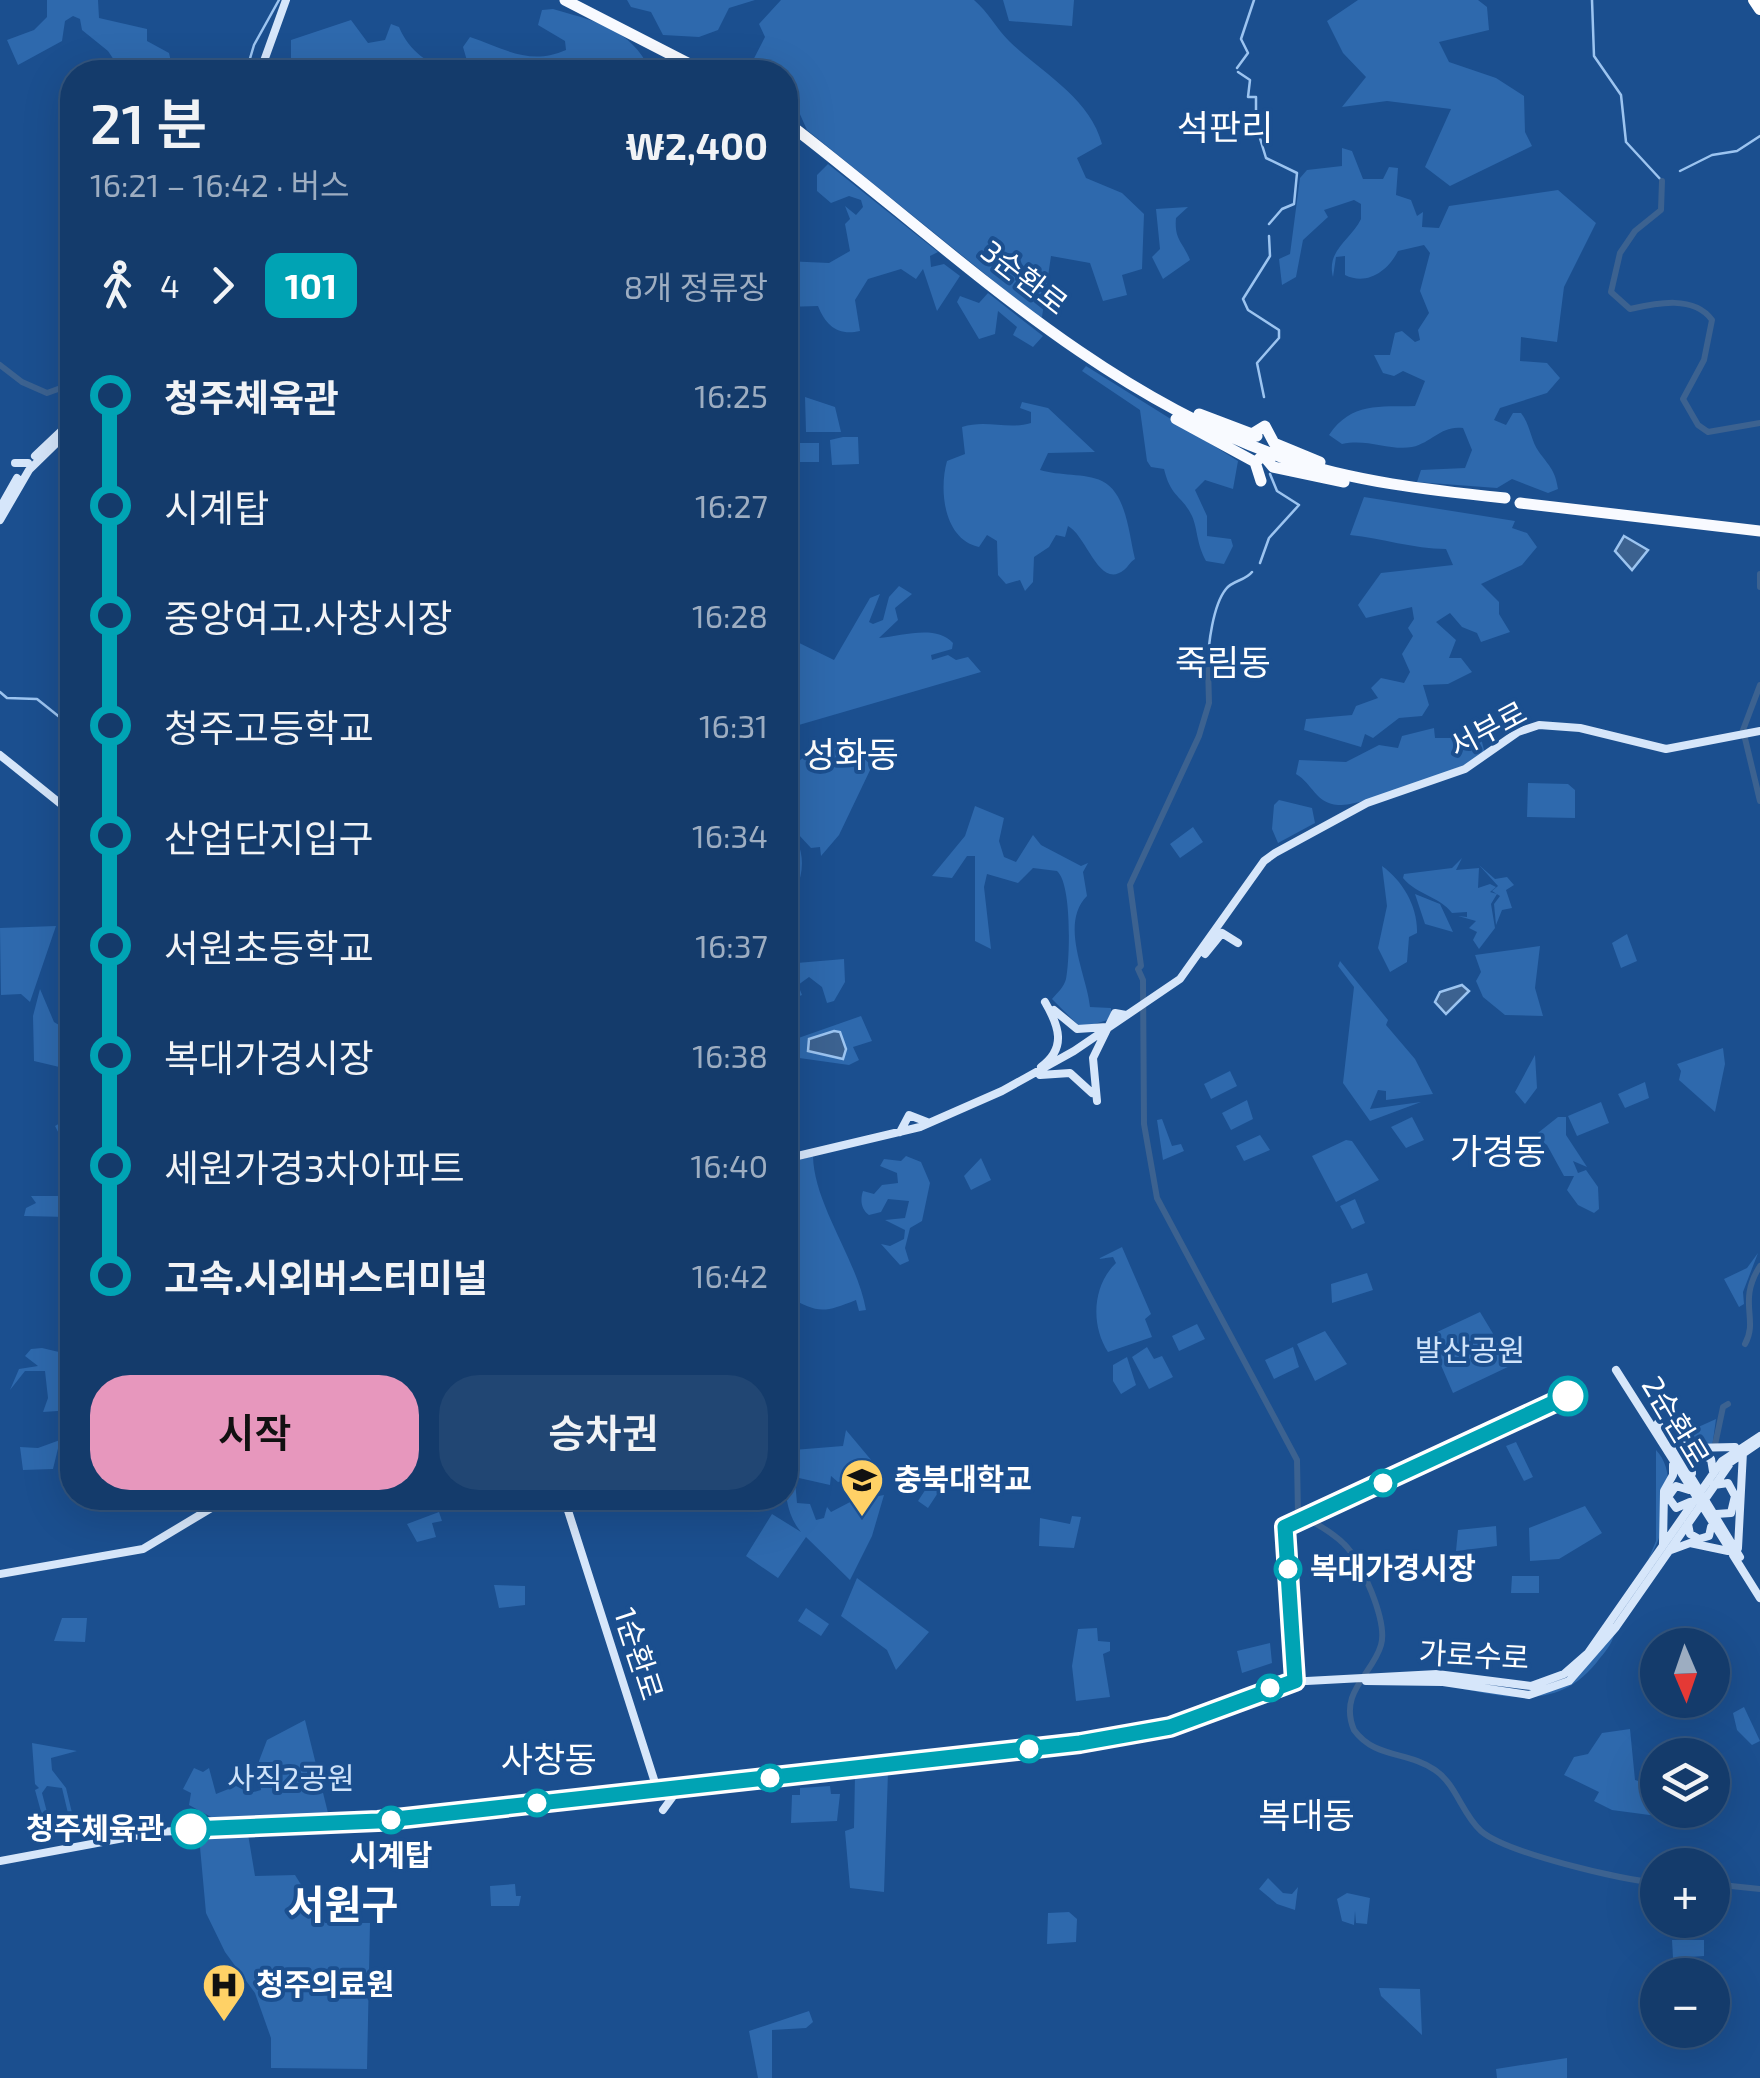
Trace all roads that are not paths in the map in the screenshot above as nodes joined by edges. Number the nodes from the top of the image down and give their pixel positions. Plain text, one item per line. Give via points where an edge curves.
1 (288, 0) edge
2 (564, 0) edge
3 (573, 0) edge
4 (1754, 0) edge
5 (1760, 10) edge
6 (266, 60) edge
7 (684, 60) edge
8 (686, 60) edge
9 (798, 134) edge
10 (1079, 355) junction
11 (60, 435) edge
12 (60, 439) edge
13 (1251, 447) junction
14 (1279, 462) junction
15 (14, 463) dead end
16 (28, 463) junction
17 (30, 484) dead end
18 (18, 486) junction
19 (1399, 488) junction
20 (1504, 500) dead end
21 (1520, 502) dead end
22 (0, 508) edge
23 (0, 520) edge
24 (1760, 529) edge
25 (1760, 731) edge
26 (0, 755) edge
27 (60, 802) edge
28 (1272, 856) junction
29 (1228, 918) junction
30 (1202, 955) junction
31 (1112, 1027) junction
32 (1027, 1078) junction
33 (933, 1122) junction
34 (900, 1132) junction
35 (798, 1156) edge
36 (1616, 1370) dead end
37 (1759, 1438) edge
38 (1742, 1449) junction
39 (1672, 1461) junction
40 (1713, 1471) junction
41 (1688, 1479) junction
42 (1714, 1484) junction
43 (1699, 1503) junction
44 (208, 1510) edge
45 (567, 1510) edge
46 (1664, 1550) junction
47 (1728, 1551) junction
48 (1738, 1558) junction
49 (0, 1574) edge
50 (1760, 1590) edge
51 (1760, 1598) edge
52 (1603, 1641) junction
53 (1367, 1679) junction
54 (1542, 1683) junction
55 (1493, 1688) junction
56 (1519, 1695) junction
57 (654, 1778) junction
58 (643, 1792) junction
59 (665, 1792) junction
60 (664, 1810) dead end
61 (0, 1863) edge

1 - 6 main road
2 - 7 highway
3 - 8 highway
4 - 5 highway
9 - 10 highway, 3순환로
10 - 13 highway, 3순환로
10 - 13 highway, 3순환로 via 1112,379
11 - 16 main road
12 - 18 main road
13 - 14 highway
13 - 14 highway via 1262,481
13 - 19 highway via 1265,426 1276,444
14 - 19 highway
15 - 16 main road
16 - 22 main road
17 - 18 main road
18 - 23 main road
19 - 20 highway
21 - 24 highway
25 - 28 main road, 서부로 via 1666,749 1539,725 1466,769 1367,802
26 - 27 main road
28 - 29 main road, 서부로
28 - 30 main road, 서부로 via 1219,922
29 - 30 main road, 서부로
29 - 30 main road via 1238,944 1222,933
30 - 31 main road, 서부로 via 1172,986 1136,1010 1115,1013
31 - 32 main road
31 - 32 main road via 1092,1058 1098,1101 1070,1073
31 - 32 main road via 1077,1029 1044,1002 1059,1042 1052,1058
32 - 33 main road
33 - 34 main road
33 - 34 main road via 909,1115
34 - 35 main road
36 - 39 main road, 2순환로
37 - 38 main road
38 - 40 main road
38 - 41 main road, 2순환로 via 1682,1447 1658,1423
38 - 42 main road
38 - 43 main road, 가로수로 via 1722,1461
38 - 48 main road
39 - 41 main road, 2순환로
39 - 46 main road via 1674,1474 1664,1493
40 - 43 main road
40 - 43 main road via 1708,1456 1692,1458
41 - 43 main road, 2순환로
42 - 43 main road
42 - 43 main road via 1727,1482 1735,1496 1730,1514
43 - 46 main road, 가로수로
43 - 47 main road, 2순환로
43 - 48 main road, 2순환로
43 - 52 main road, 가로수로
44 - 49 main road via 148,1547
45 - 57 main road, 1순환로
46 - 47 main road via 1690,1543
46 - 52 main road, 가로수로
46 - 54 main road, 가로수로 via 1588,1653
47 - 48 main road, 2순환로
48 - 50 main road, 2순환로
48 - 51 main road, 2순환로
52 - 55 main road, 가로수로 via 1558,1681 1529,1690
52 - 56 main road, 가로수로 via 1561,1685
53 - 54 main road, 가로수로 via 1437,1674
53 - 54 main road via 1376,1669
53 - 55 main road, 가로수로 via 1449,1679
53 - 56 main road
53 - 59 main road, 가로수로 via 1282,1688 1172,1731 1079,1746
55 - 56 main road
57 - 58 main road
57 - 59 main road
58 - 59 main road
58 - 61 main road via 370,1822 156,1832
59 - 60 main road
59 - 61 main road via 370,1827 165,1835

